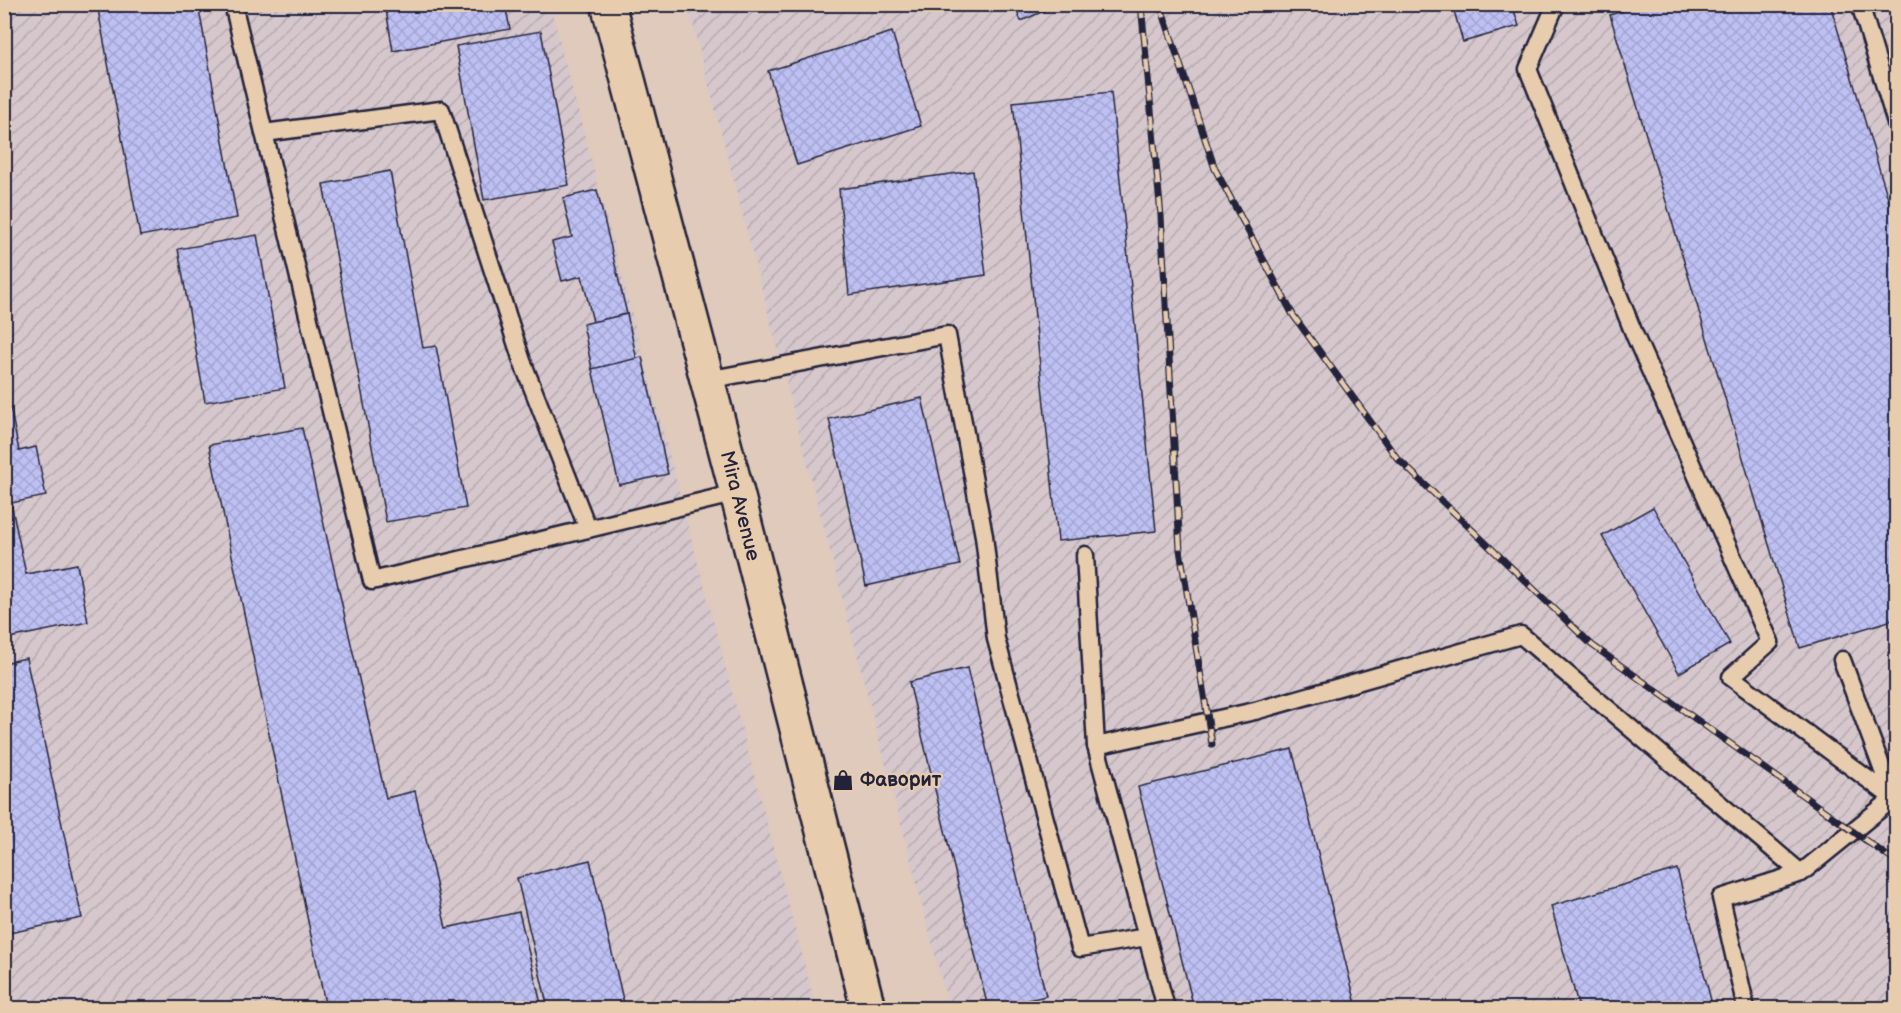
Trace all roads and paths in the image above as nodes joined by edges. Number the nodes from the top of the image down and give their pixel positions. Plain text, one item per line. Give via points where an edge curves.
1 (233, 4) edge
2 (608, 4) edge
3 (1556, 4) edge
4 (1860, 4) edge
5 (1896, 123) edge
6 (264, 133) junction
7 (707, 380) junction
8 (736, 493) junction
9 (588, 529) junction
10 (1085, 555) dead end
11 (1842, 660) dead end
12 (1096, 746) junction
13 (1895, 797) edge
14 (1801, 873) junction
15 (1147, 937) junction
16 (868, 1008) edge
17 (1166, 1008) edge
18 (1746, 1008) edge

1 - 6 lane
2 - 7 main road, Mira Avenue
3 - 13 lane via 1528,69 1635,336 1770,642 1731,677
4 - 5 lane
6 - 9 lane via 441,110 522,361
6 - 9 lane via 372,581
7 - 8 main road, Mira Avenue
7 - 15 lane via 947,335 984,536 996,639 1080,948
8 - 9 lane
8 - 16 main road, Mira Avenue
10 - 12 lane
11 - 13 lane
12 - 14 lane via 1255,711 1521,635
12 - 15 lane
13 - 14 lane
14 - 18 lane via 1720,898
15 - 17 lane

